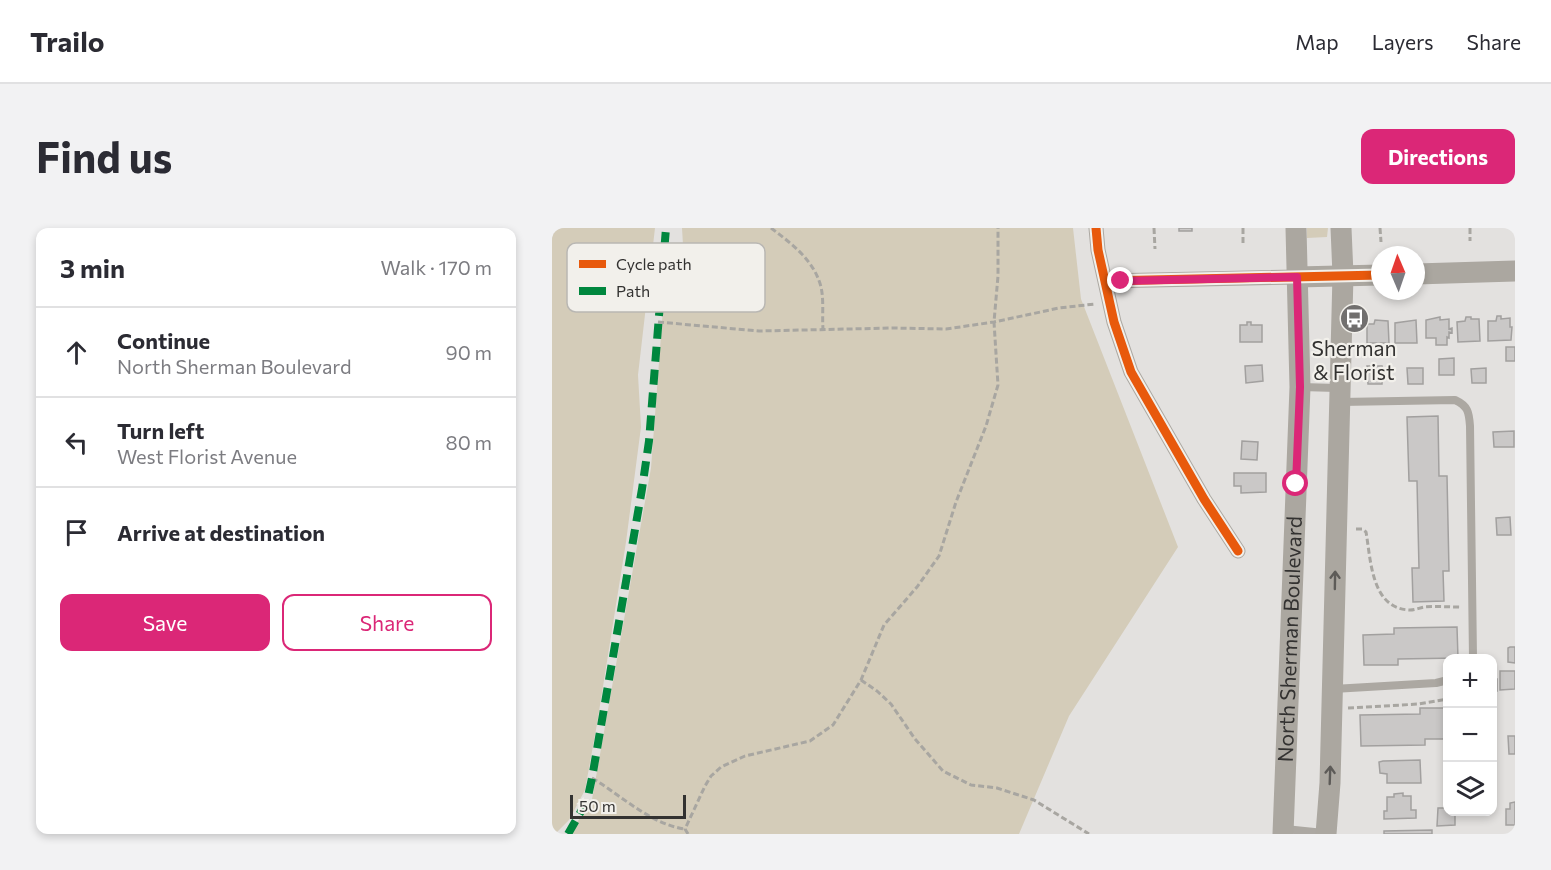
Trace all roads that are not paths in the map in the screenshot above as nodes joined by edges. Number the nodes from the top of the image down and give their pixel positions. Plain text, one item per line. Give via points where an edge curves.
1 (1096, 228) edge
2 (1296, 228) edge
3 (1341, 228) edge
4 (1515, 271) edge
5 (1371, 274) edge
6 (1425, 274) edge
7 (1343, 275) junction
8 (1297, 277) junction
9 (1105, 281) junction
10 (1300, 387) junction
11 (1340, 395) junction
12 (1238, 551) dead end
13 (1473, 654) edge
14 (1443, 681) edge
15 (1333, 688) junction
16 (1283, 831) edge
17 (1326, 834) edge

1 - 9 street
2 - 8 main road, North Sherman Boulevard
3 - 7 main road, North Sherman Boulevard
4 - 6 main road
5 - 7 main road
7 - 8 main road
7 - 11 main road, North Sherman Boulevard
8 - 9 street
8 - 10 main road, North Sherman Boulevard
9 - 12 street via 1131,372 1203,499
10 - 11 lane
10 - 16 main road, North Sherman Boulevard
11 - 13 lane via 1455,400 1466,405 1470,426
15 -> 11 main road, North Sherman Boulevard
14 - 15 lane
17 -> 15 main road, North Sherman Boulevard
16 - 17 lane

